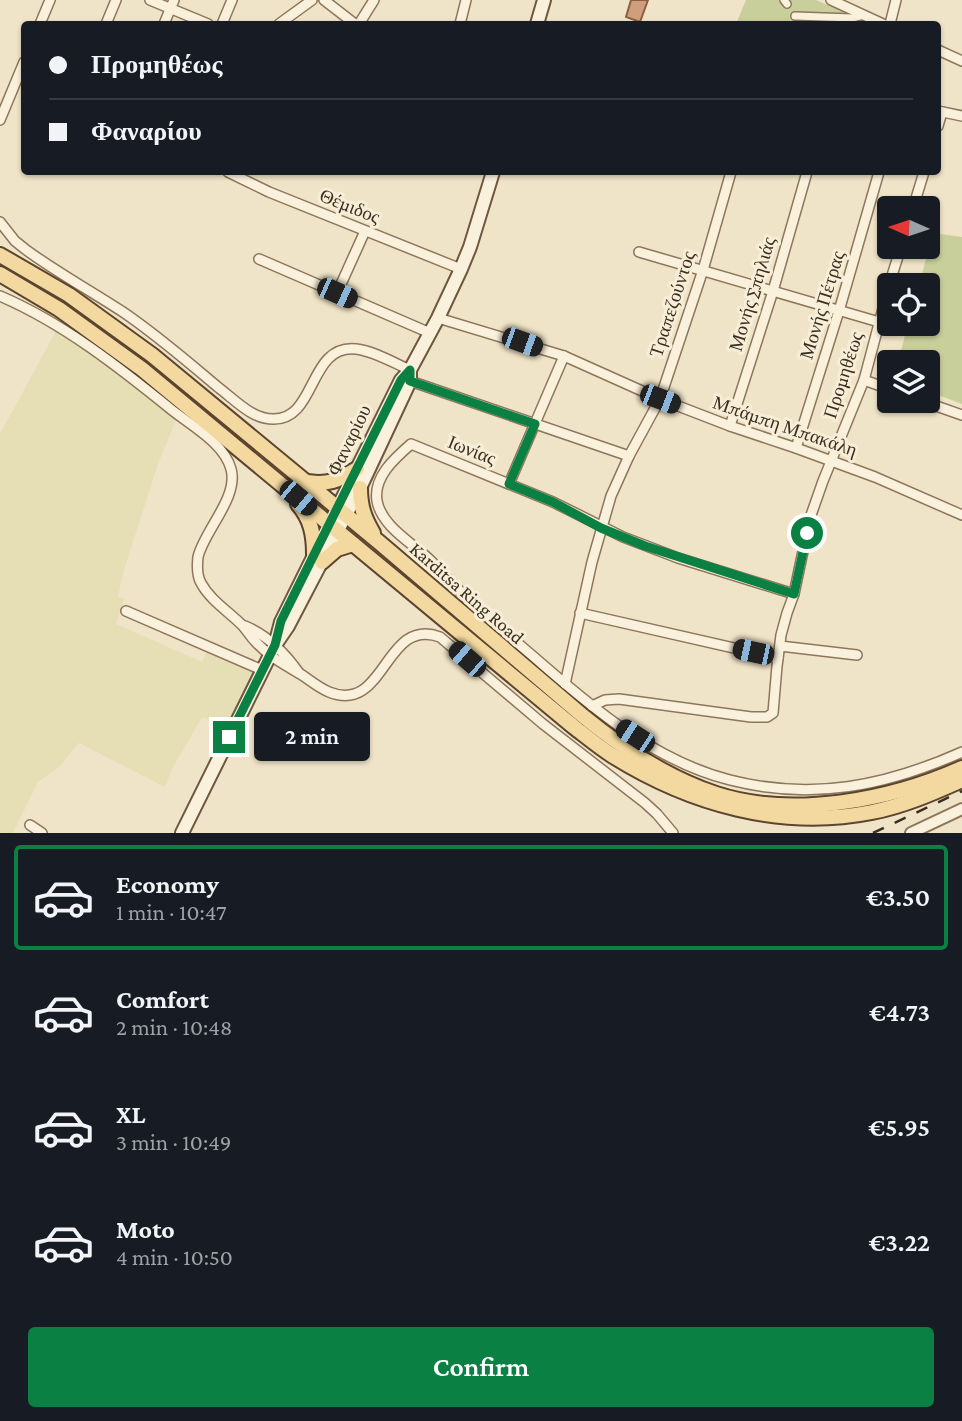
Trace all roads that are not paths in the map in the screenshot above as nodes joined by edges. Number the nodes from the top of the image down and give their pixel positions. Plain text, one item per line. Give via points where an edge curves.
1 (50, 0) edge
2 (116, 0) edge
3 (150, 0) edge
4 (232, 0) edge
5 (312, 0) edge
6 (324, 0) edge
7 (374, 0) edge
8 (466, 0) edge
9 (544, 0) edge
10 (831, 0) edge
11 (896, 0) edge
12 (173, 4) edge
13 (864, 15) junction
14 (795, 16) dead end
15 (41, 21) edge
16 (107, 21) edge
17 (165, 21) edge
18 (203, 21) edge
19 (223, 21) edge
20 (283, 21) edge
21 (353, 21) edge
22 (359, 21) edge
23 (461, 21) edge
24 (538, 21) edge
25 (877, 21) edge
26 (891, 21) edge
27 (941, 51) edge
28 (962, 61) edge
29 (21, 69) edge
30 (941, 111) edge
31 (962, 116) edge
32 (0, 120) edge
33 (234, 175) edge
34 (492, 175) edge
35 (730, 175) edge
36 (806, 175) edge
37 (879, 175) edge
38 (923, 175) edge
39 (917, 196) edge
40 (0, 222) edge
41 (365, 231) junction
42 (639, 252) dead end
43 (0, 255) edge
44 (259, 258) dead end
45 (461, 268) junction
46 (703, 270) junction
47 (0, 274) edge
48 (773, 291) junction
49 (337, 293) junction
50 (0, 296) edge
51 (839, 311) junction
52 (438, 317) junction
53 (877, 321) edge
54 (877, 330) edge
55 (430, 333) junction
56 (564, 356) junction
57 (410, 376) junction
58 (864, 380) junction
59 (877, 385) edge
60 (660, 399) junction
61 (940, 407) edge
62 (962, 415) edge
63 (535, 424) junction
64 (730, 426) junction
65 (796, 448) junction
66 (629, 456) junction
67 (831, 460) junction
68 (357, 469) junction
69 (306, 482) junction
70 (509, 484) junction
71 (360, 488) junction
72 (287, 489) junction
73 (342, 512) junction
74 (962, 515) edge
75 (334, 528) junction
76 (601, 528) junction
77 (380, 543) junction
78 (353, 544) junction
79 (318, 558) junction
80 (794, 594) junction
81 (126, 611) dead end
82 (580, 613) junction
83 (780, 646) junction
84 (273, 650) junction
85 (858, 655) dead end
86 (778, 658) junction
87 (262, 670) junction
88 (565, 684) junction
89 (593, 706) junction
90 (962, 752) edge
91 (962, 768) edge
92 (962, 780) edge
93 (962, 809) edge
94 (30, 825) dead end
95 (42, 833) edge
96 (181, 833) edge
97 (673, 833) edge
98 (911, 833) edge

1 - 15 street
2 - 16 street
3 - 12 street
4 - 19 street
5 - 20 street
6 - 21 street
7 - 22 street
8 - 23 street
9 - 24 main road
10 - 13 street
11 - 26 street
12 - 17 street
12 - 18 street
13 - 14 street
13 - 25 street
27 - 28 street
29 - 32 street
30 - 31 street
33 - 41 street, Θέμιδος
34 - 45 main road, Φαναρίου
35 - 46 street, Τραπεζούντος
36 - 48 street, Μονής Σπηλιάς
37 - 51 street, Μονής Πέτρας
38 - 39 street
40 - 57 street via 25,249 151,332 234,400 264,418 286,417 296,410 327,359 343,349 361,350
41 - 45 street, Θέμιδος
41 - 49 street
42 - 46 street
43 - 69 main road, Karditsa Ring Road via 116,328
44 - 49 street
45 - 52 main road, Φαναρίου
46 - 48 street
46 - 60 street, Τραπεζούντος
47 - 72 main road, Karditsa Ring Road via 114,348
48 - 51 street
48 - 64 street, Μονής Σπηλιάς
49 - 55 street
50 - 84 street via 73,336 223,453 232,484 200,552 200,582 244,626 260,632
51 - 53 street
51 - 65 street, Μονής Πέτρας
52 - 55 main road, Φαναρίου
52 - 56 street, Μπάμπη Μπακάλη
54 - 58 street, Προμηθέως
55 - 57 main road, Φαναρίου
56 - 60 street, Μπάμπη Μπακάλη
56 - 63 street
57 - 63 street
57 - 68 main road, Φαναρίου via 401,380
57 - 71 main road, Φαναρίου
58 - 59 street
58 - 67 street, Προμηθέως
60 - 64 street, Μπάμπη Μπακάλη
60 - 66 street, Τραπεζούντος
61 - 62 street
63 - 66 street
63 - 70 street
64 - 65 street, Μπάμπη Μπακάλη
65 - 67 street, Μπάμπη Μπακάλη
66 - 76 street, Τραπεζούντος
67 - 74 street, Μπάμπη Μπακάλη
67 - 80 street, Προμηθέως via 810,518
68 - 69 main road via 332,483
68 - 73 main road, Φαναρίου
69 - 73 main road, Karditsa Ring Road
70 - 76 street, Ιωνίας
70 - 88 street, Ιωνίας via 411,444 389,465 377,488 377,502 386,521
71 - 73 main road, Φαναρίου
71 - 77 main road via 363,516
72 - 75 main road, Karditsa Ring Road
72 - 79 main road via 309,520
73 - 75 main road, Φαναρίου
73 - 77 main road, Karditsa Ring Road
75 - 78 main road, Karditsa Ring Road
75 - 79 main road, Φαναρίου
76 - 80 street, Ιωνίας
76 - 82 street, Τραπεζούντος
77 - 91 main road, Karditsa Ring Road via 603,732 704,790 763,803 833,803 898,792
78 - 79 main road
78 - 92 main road, Karditsa Ring Road via 592,741 648,776 692,796 765,814 846,816 907,803
79 - 84 main road, Φαναρίου
80 - 83 street, Προμηθέως
81 - 87 street
82 - 86 street
82 - 88 street, Τραπεζούντος
83 - 85 street
83 - 86 street, Προμηθέως
84 - 87 main road, Φαναρίου
84 - 97 street via 287,657 300,675 328,692 343,695 372,683 405,641 419,634 437,635 645,803
86 - 89 street, Προμηθέως via 770,717 624,699
87 - 96 main road, Φαναρίου
88 - 89 street
89 - 90 street via 690,766 733,781 781,789 872,784
93 - 98 street
94 - 95 street

